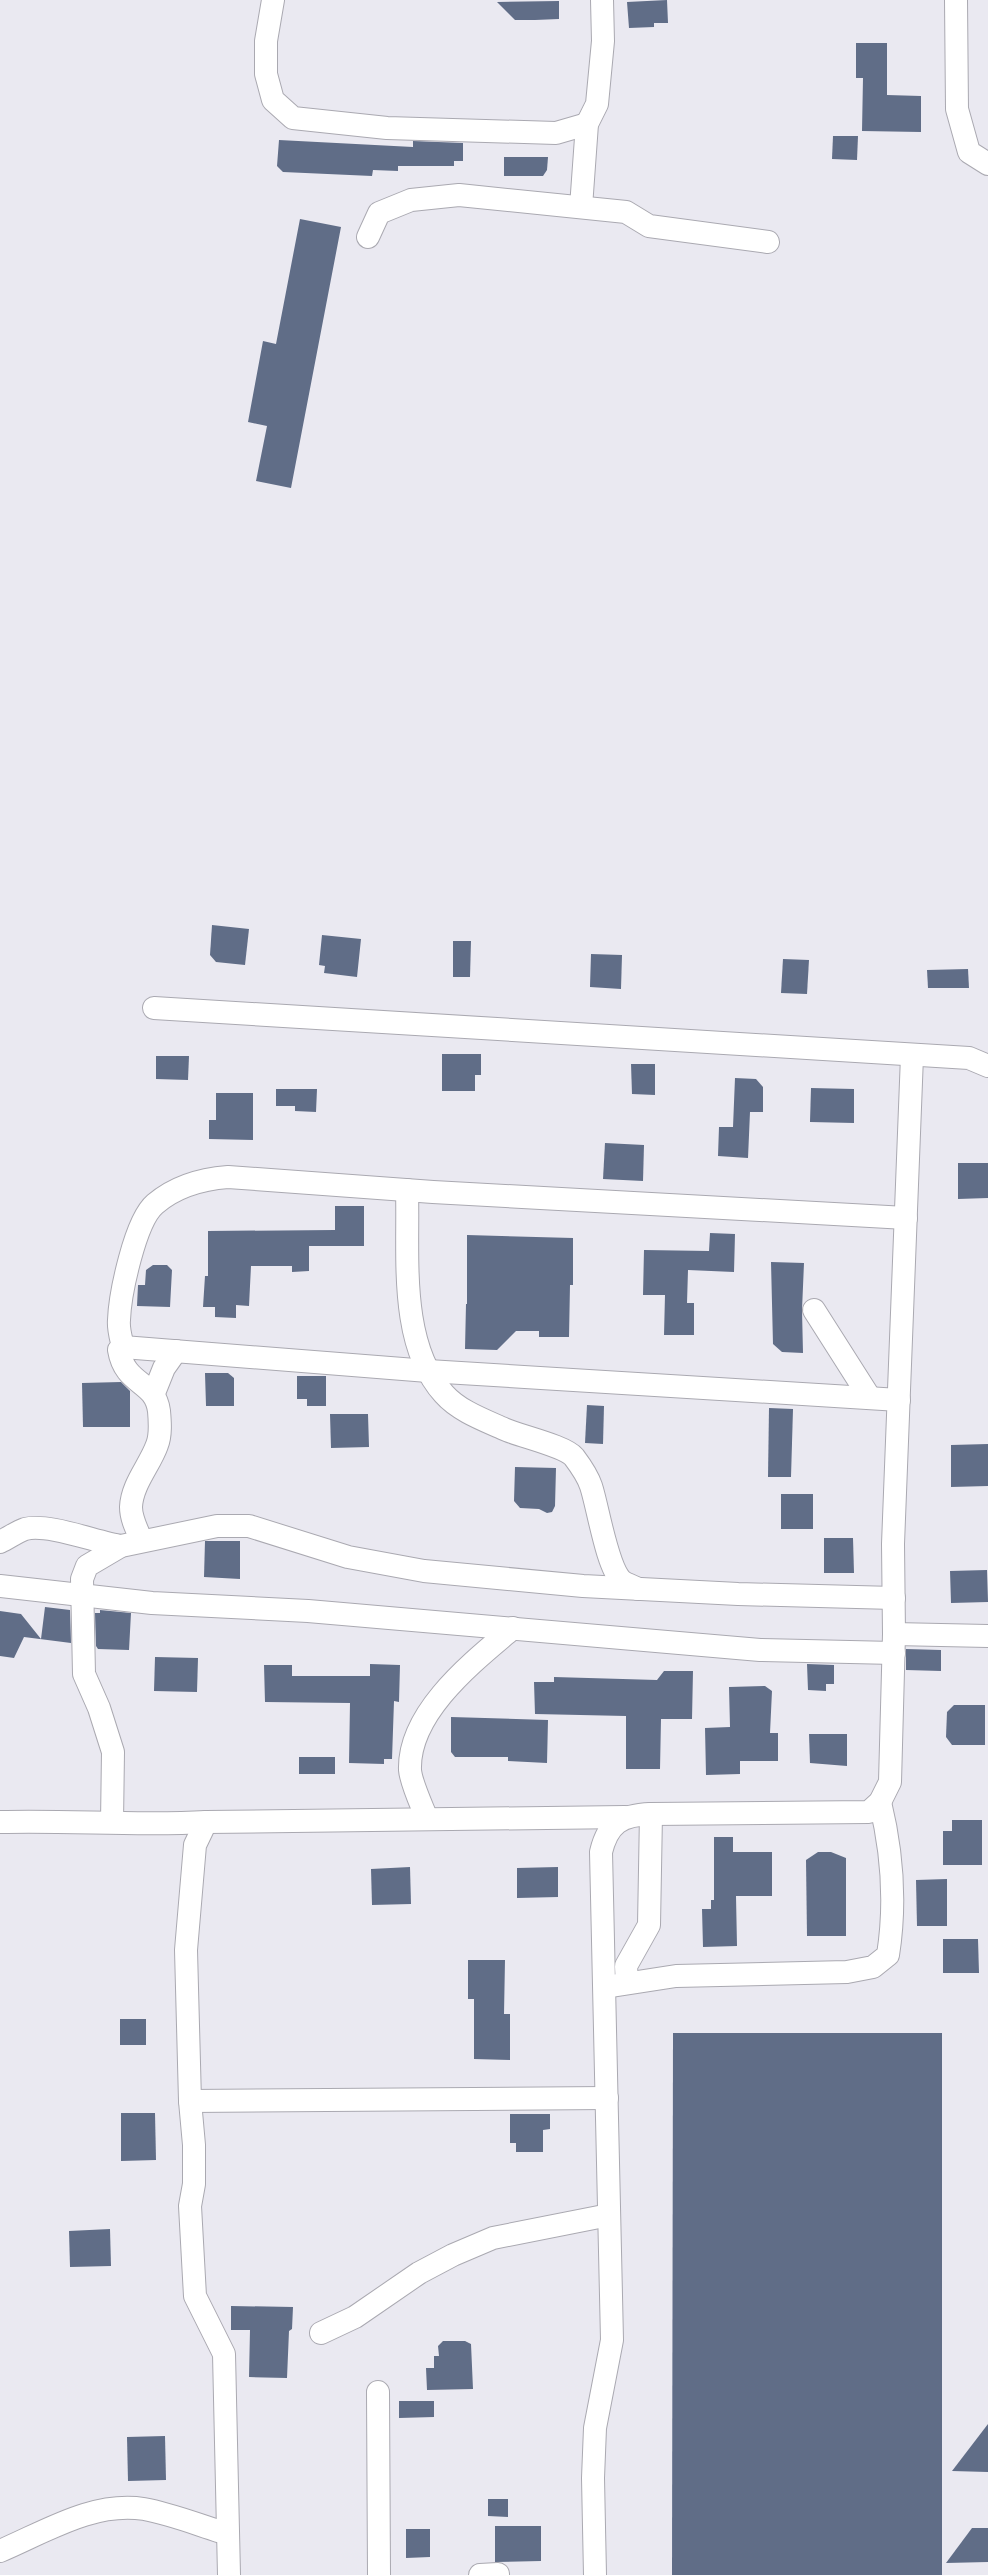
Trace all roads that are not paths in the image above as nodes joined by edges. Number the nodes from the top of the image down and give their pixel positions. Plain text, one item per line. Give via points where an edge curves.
1 (273, 0) edge
2 (602, 0) edge
3 (956, 0) edge
4 (587, 124) junction
5 (988, 164) edge
6 (581, 207) junction
7 (368, 237) dead end
8 (768, 242) dead end
9 (154, 1008) dead end
10 (912, 1056) junction
11 (988, 1066) edge
12 (407, 1190) junction
13 (906, 1218) junction
14 (814, 1310) dead end
15 (123, 1347) junction
16 (176, 1351) junction
17 (428, 1371) junction
18 (154, 1393) junction
19 (870, 1398) junction
20 (899, 1400) junction
21 (142, 1541) junction
22 (0, 1542) edge
23 (121, 1546) junction
24 (0, 1586) edge
25 (638, 1589) junction
26 (83, 1595) junction
27 (894, 1598) junction
28 (513, 1628) junction
29 (988, 1636) edge
30 (894, 1643) junction
31 (880, 1802) junction
32 (651, 1814) junction
33 (625, 1817) junction
34 (427, 1819) junction
35 (0, 1822) edge
36 (112, 1822) junction
37 (206, 1822) junction
38 (627, 1983) junction
39 (605, 1987) junction
40 (607, 2098) junction
41 (190, 2101) junction
42 (609, 2215) junction
43 (321, 2333) dead end
44 (378, 2392) dead end
45 (228, 2534) junction
46 (0, 2552) edge
47 (229, 2575) edge
48 (379, 2575) edge
49 (595, 2575) edge

1 - 4 street via 266,41 266,74 273,100 293,118 387,128 556,133
2 - 4 street via 603,41 597,104
3 - 5 street via 957,109 969,152
4 - 6 street
6 - 7 street via 459,195 410,200 379,213
6 - 8 street via 626,212 649,226
9 - 10 street
10 - 11 street via 969,1058
10 - 13 street
12 - 13 street
12 - 15 street via 228,1177 207,1178 176,1189 154,1205 143,1222 122,1291 119,1322
12 - 17 street via 410,1306 417,1347
13 - 20 street
14 - 19 street
15 - 16 street
15 - 18 street via 120,1350 125,1368 132,1378
16 - 17 street
16 - 18 street via 164,1368
17 - 19 street
17 - 25 street via 444,1395 472,1414 573,1456 590,1484 611,1562 621,1580
18 - 21 street via 159,1410 158,1444 131,1506 133,1524
19 - 20 street
20 - 27 street via 893,1544
21 - 23 street
21 - 25 street via 217,1526 249,1526 348,1557 424,1571
22 - 23 street via 26,1529 63,1531 97,1542
23 - 26 street via 87,1566 82,1579
24 - 26 street
25 - 27 street
26 - 28 street via 152,1603 308,1611
26 - 36 street via 84,1674 99,1708 113,1752
27 - 30 street
28 - 30 street via 760,1650
28 - 34 street via 467,1667 430,1709 415,1742 410,1770
29 - 30 street
30 - 31 street via 891,1772 890,1782
31 - 32 street via 869,1812
31 - 38 street via 888,1835 893,1923 888,1955 873,1967 847,1972 676,1976
32 - 33 street
32 - 38 street via 649,1925 626,1966
33 - 34 street
33 - 39 street via 611,1827 601,1852
34 - 37 street
35 - 36 street
36 - 37 street
37 - 41 street via 195,1845 186,1950
38 - 39 street
39 - 40 street
40 - 41 street
40 - 42 street
41 - 45 street via 194,2184 190,2206 195,2296 224,2354
42 - 43 street via 493,2238 419,2273 355,2317
42 - 49 street via 612,2340 596,2428 593,2478
44 - 48 street
45 - 46 street via 143,2509 112,2509 81,2514
45 - 47 street

